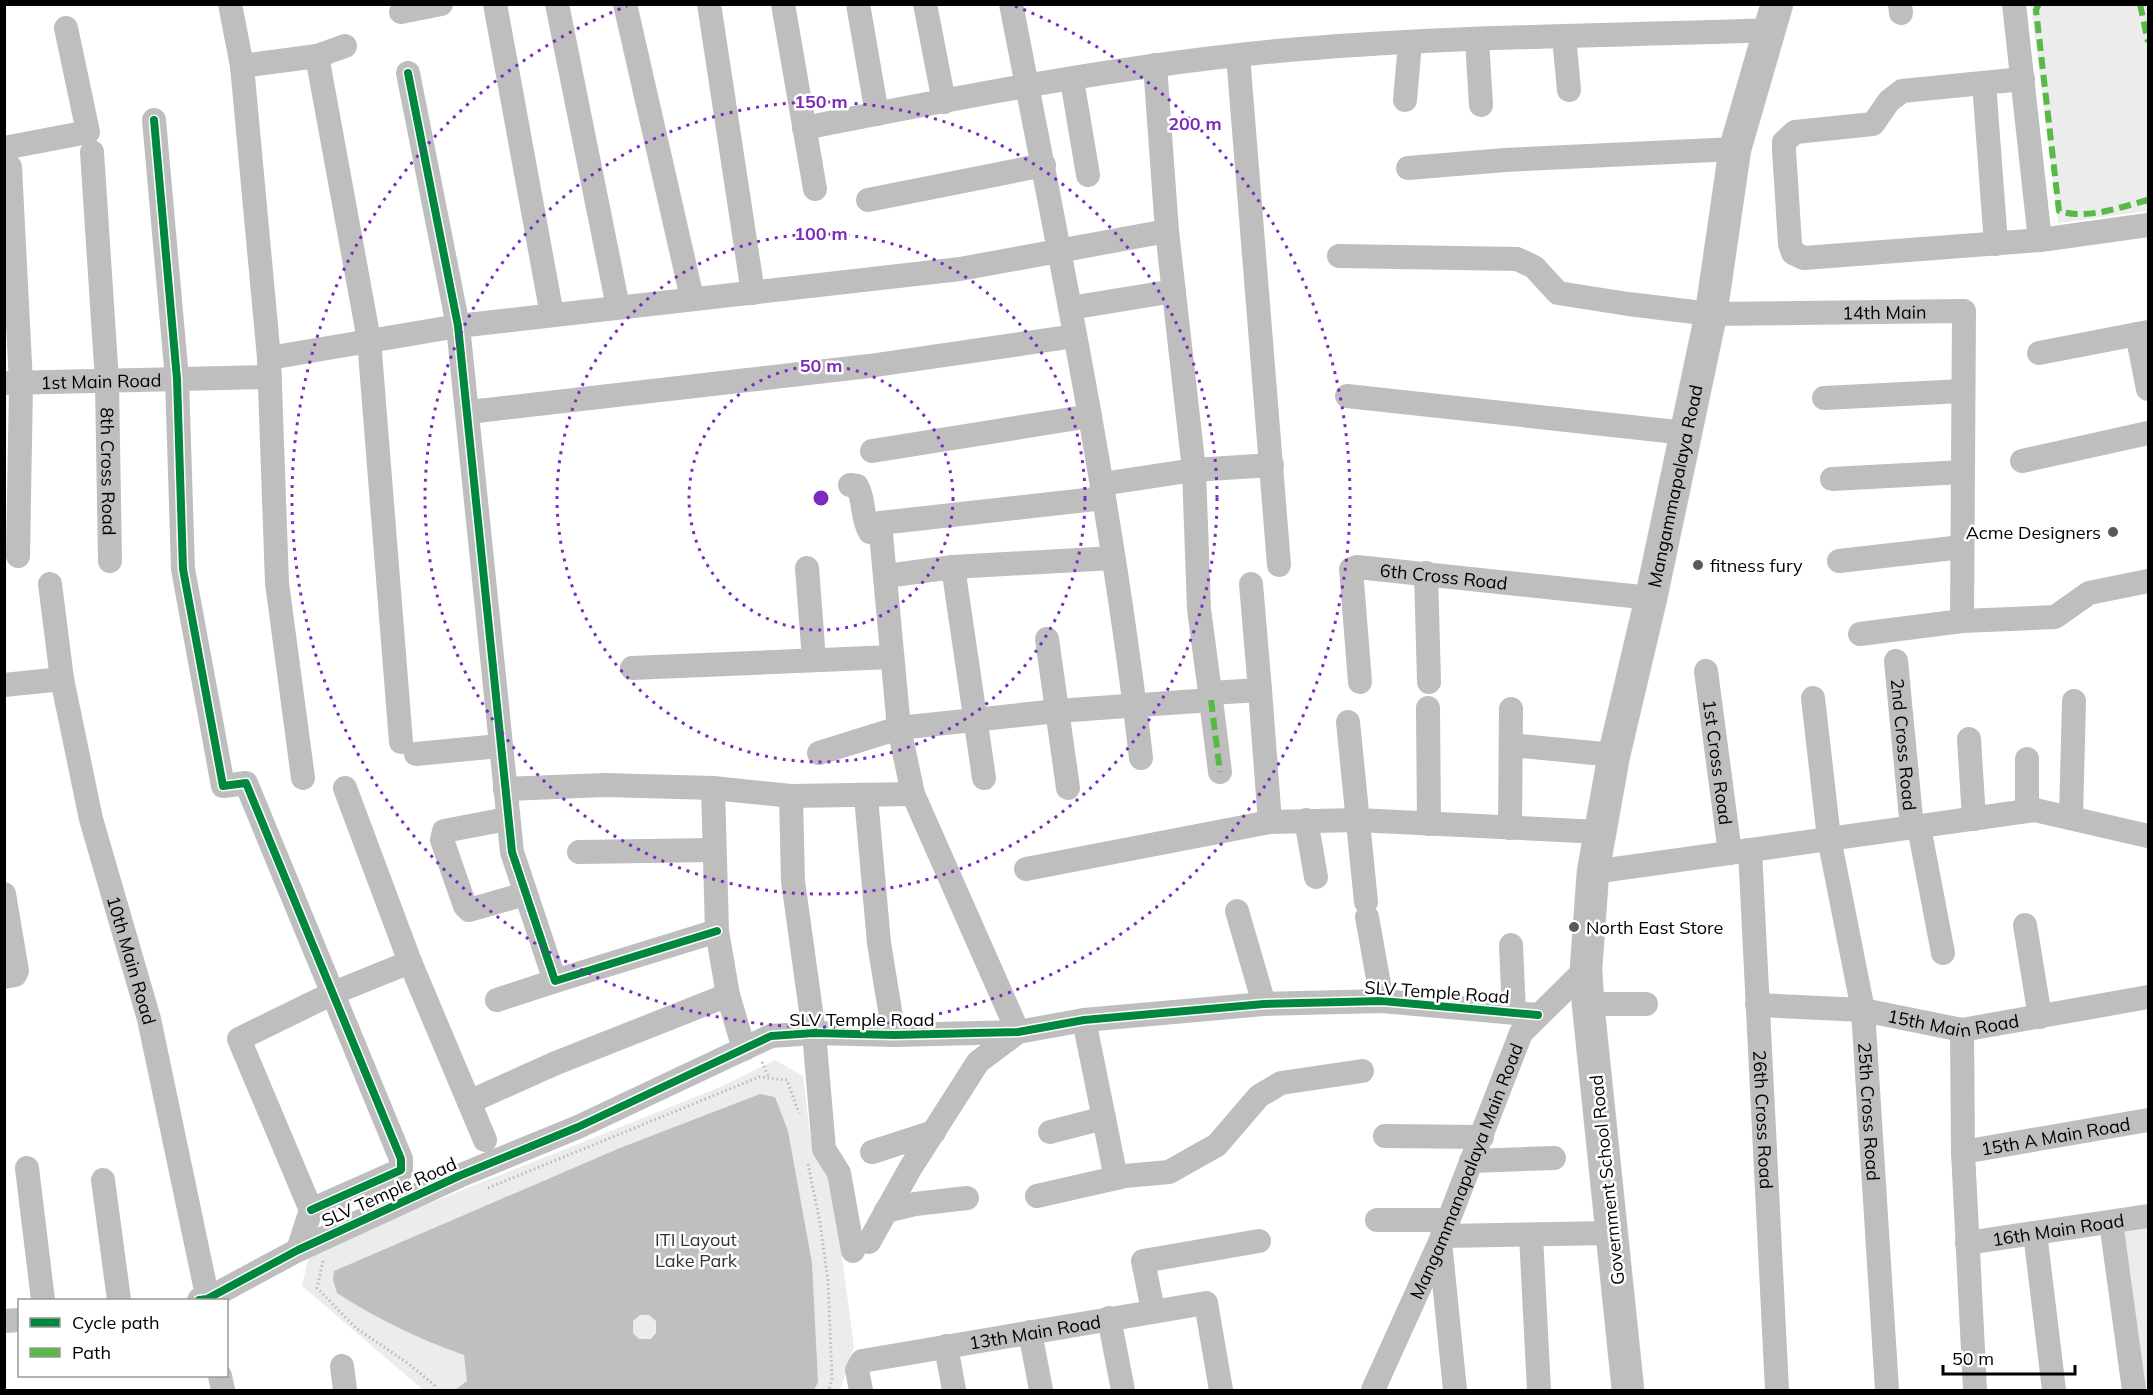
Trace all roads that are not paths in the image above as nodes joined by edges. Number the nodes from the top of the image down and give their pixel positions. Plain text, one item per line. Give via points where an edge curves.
1 (230, 4) edge
2 (441, 4) edge
3 (495, 4) edge
4 (558, 4) edge
5 (626, 4) edge
6 (709, 4) edge
7 (783, 4) edge
8 (858, 4) edge
9 (925, 4) edge
10 (1011, 4) edge
11 (2014, 4) edge
12 (401, 12) dead end
13 (1774, 17) edge
14 (66, 28) dead end
15 (1564, 38) junction
16 (1477, 40) junction
17 (1410, 43) junction
18 (345, 46) dead end
19 (317, 56) junction
20 (1238, 56) junction
21 (1155, 65) junction
22 (242, 66) junction
23 (408, 73) dead end
24 (2023, 79) junction
25 (1072, 80) junction
26 (1984, 83) junction
27 (1027, 87) junction
28 (1569, 90) dead end
29 (1405, 100) dead end
30 (944, 102) junction
31 (1481, 105) dead end
32 (877, 114) junction
33 (154, 120) dead end
34 (804, 128) junction
35 (1735, 149) junction
36 (92, 152) dead end
37 (7, 157) edge
38 (1044, 165) junction
39 (1408, 168) dead end
40 (1088, 175) dead end
41 (815, 189) dead end
42 (868, 200) dead end
43 (2148, 225) edge
44 (1167, 231) junction
45 (2040, 240) junction
46 (1996, 244) junction
47 (1060, 250) junction
48 (1339, 256) dead end
49 (1174, 291) junction
50 (753, 293) junction
51 (692, 298) junction
52 (618, 307) junction
53 (1070, 308) junction
54 (1711, 314) junction
55 (552, 315) junction
56 (458, 326) junction
57 (2143, 333) edge
58 (1075, 336) junction
59 (369, 340) junction
60 (2039, 353) dead end
61 (270, 367) junction
62 (177, 379) junction
63 (107, 381) junction
64 (13, 383) edge
65 (2148, 388) edge
66 (1963, 391) junction
67 (1347, 396) dead end
68 (1824, 398) dead end
69 (469, 412) junction
70 (1090, 416) junction
71 (1686, 433) junction
72 (2148, 433) edge
73 (872, 451) dead end
74 (2022, 461) dead end
75 (1272, 465) junction
76 (1194, 470) junction
77 (1963, 472) junction
78 (1832, 479) dead end
79 (850, 485) dead end
80 (1103, 491) junction
81 (881, 534) junction
82 (1962, 547) junction
83 (18, 556) dead end
84 (1113, 558) junction
85 (110, 561) dead end
86 (1839, 561) dead end
87 (1280, 565) dead end
88 (953, 567) junction
89 (807, 568) dead end
90 (1426, 573) junction
91 (886, 576) junction
92 (2148, 581) edge
93 (50, 584) dead end
94 (1251, 584) dead end
95 (1651, 598) junction
96 (1962, 621) junction
97 (1860, 634) dead end
98 (1047, 639) dead end
99 (892, 657) junction
100 (814, 660) junction
101 (1896, 661) dead end
102 (632, 668) dead end
103 (1706, 671) dead end
104 (62, 679) junction
105 (1360, 682) dead end
106 (1429, 682) dead end
107 (4, 685) edge
108 (1260, 690) junction
109 (1211, 696) junction
110 (1813, 698) dead end
111 (2074, 701) dead end
112 (1136, 706) junction
113 (1428, 708) dead end
114 (1511, 709) dead end
115 (1057, 711) junction
116 (975, 721) junction
117 (1348, 722) dead end
118 (899, 728) junction
119 (1969, 739) dead end
120 (1511, 745) junction
121 (499, 746) junction
122 (819, 753) dead end
123 (1614, 755) junction
124 (1141, 758) dead end
125 (2027, 759) dead end
126 (1220, 772) dead end
127 (303, 778) dead end
128 (984, 778) dead end
129 (345, 788) dead end
130 (713, 788) junction
131 (1068, 788) dead end
132 (505, 789) junction
133 (913, 794) junction
134 (791, 796) junction
135 (866, 797) junction
136 (2028, 811) junction
137 (2070, 818) junction
138 (507, 819) junction
139 (1974, 819) junction
140 (1306, 820) junction
141 (1357, 820) junction
142 (1270, 822) junction
143 (1429, 825) junction
144 (1916, 827) junction
145 (1510, 828) junction
146 (1601, 832) junction
147 (2148, 836) edge
148 (1829, 838) junction
149 (713, 850) junction
150 (1740, 851) junction
151 (579, 852) dead end
152 (1026, 869) dead end
153 (1593, 872) junction
154 (1316, 877) dead end
155 (4, 894) edge
156 (525, 894) junction
157 (1237, 911) dead end
158 (2025, 925) dead end
159 (717, 931) junction
160 (1510, 945) dead end
161 (1943, 953) dead end
162 (410, 962) junction
163 (1586, 969) junction
164 (4, 977) edge
165 (555, 981) junction
166 (331, 994) junction
167 (728, 995) junction
168 (2148, 997) edge
169 (497, 1000) dead end
170 (1382, 1001) junction
171 (1264, 1004) junction
172 (1588, 1004) junction
173 (1646, 1004) dead end
174 (1757, 1005) junction
175 (1863, 1010) junction
176 (1526, 1014) junction
177 (2040, 1017) junction
178 (1084, 1020) junction
179 (1962, 1030) junction
180 (1018, 1032) junction
181 (814, 1033) junction
182 (894, 1035) junction
183 (744, 1049) junction
184 (1362, 1071) dead end
185 (469, 1102) junction
186 (1104, 1118) junction
187 (2148, 1120) edge
188 (934, 1132) junction
189 (1050, 1132) dead end
190 (1385, 1136) dead end
191 (1482, 1137) junction
192 (486, 1140) dead end
193 (872, 1152) dead end
194 (1963, 1152) junction
195 (1554, 1158) dead end
196 (1471, 1161) junction
197 (27, 1168) dead end
198 (1116, 1178) junction
199 (103, 1180) dead end
200 (1037, 1196) dead end
201 (968, 1198) dead end
202 (311, 1210) junction
203 (886, 1210) junction
204 (2148, 1216) edge
205 (1377, 1221) dead end
206 (2111, 1222) junction
207 (1444, 1232) junction
208 (1612, 1233) junction
209 (2035, 1233) junction
210 (1531, 1236) junction
211 (1259, 1241) dead end
212 (1967, 1243) junction
213 (298, 1250) junction
214 (43, 1299) edge
215 (119, 1299) edge
216 (205, 1299) edge
217 (207, 1299) edge
218 (1154, 1310) junction
219 (1109, 1318) junction
220 (1030, 1332) junction
221 (946, 1346) junction
222 (342, 1366) dead end
223 (345, 1390) edge
224 (861, 1390) edge
225 (954, 1390) edge
226 (1041, 1390) edge
227 (1123, 1390) edge
228 (1221, 1390) edge
229 (1373, 1390) edge
230 (1455, 1390) edge
231 (1539, 1390) edge
232 (1628, 1390) edge
233 (1777, 1390) edge
234 (1887, 1390) edge
235 (1975, 1390) edge
236 (2054, 1390) edge
237 (2134, 1390) edge

1 - 22 street
2 - 12 street
3 - 55 street
4 - 52 street
5 - 51 street
6 - 50 street
7 - 34 street
8 - 32 street
9 - 30 street
10 - 27 street
11 - 24 street
13 - 15 street
13 - 35 main road, Mangammapalaya Road
14 - 37 street via 88,132
15 - 16 street
15 - 28 street
16 - 17 street
16 - 31 street
17 - 20 street
17 - 29 street
18 - 19 street
19 - 22 street
19 - 59 street
20 - 21 street
20 - 75 street
21 - 25 street
21 - 44 street
22 - 61 street
23 - 56 street
24 - 26 street
24 - 45 street
25 - 27 street
25 - 40 street
26 - 46 street
26 - 46 street via 1902,91 1889,101 1873,124 1788,136 1784,150 1790,244 1793,253 1804,258
27 - 30 street
27 - 38 street
30 - 32 street
32 - 34 street
33 - 62 street
34 - 41 street
35 - 39 street
35 - 54 main road, Mangammapalaya Road
36 - 63 street, 8th Cross Road
37 - 64 street
38 - 42 street
38 - 47 street
43 - 45 street
44 - 47 street, 1st Main Road
44 - 49 street
45 - 46 street
47 - 50 street, 1st Main Road via 960,269
47 - 53 street
48 - 54 street, 14th Main via 1510,258 1527,262 1558,293
49 - 53 street
49 - 76 street
50 - 51 street, 1st Main Road
51 - 52 street, 1st Main Road
52 - 55 street, 1st Main Road
53 - 58 street
54 - 66 street, 14th Main via 1964,310
54 - 71 main road, Mangammapalaya Road
55 - 56 street, 1st Main Road
56 - 59 street, 1st Main Road
56 - 69 street
57 - 60 street
57 - 65 street
58 - 69 street via 869,366
58 - 70 street
59 - 61 street, 1st Main Road
59 - 121 street via 409,748
61 - 62 street, 1st Main Road
61 - 127 street via 277,583
62 - 63 street, 1st Main Road
62 - 166 street via 183,569 223,786 246,783
63 - 64 street, 1st Main Road
63 - 85 street, 8th Cross Road
64 - 83 street
66 - 68 street
66 - 77 street, 14th Main
67 - 71 street
69 - 121 street
70 - 73 street
70 - 80 street
71 - 95 main road, Mangammapalaya Road
72 - 74 street
75 - 76 street
75 - 87 street
76 - 80 street
76 - 109 street via 1198,609
77 - 78 street
77 - 82 street, 14th Main
79 - 81 street via 860,491 863,518 870,532
80 - 81 street via 880,523
80 - 84 street
81 - 91 street
82 - 86 street
82 - 96 street, 14th Main
84 - 88 street
84 - 112 street
88 - 91 street
88 - 116 street
89 - 100 street
90 - 95 street, 6th Cross Road
90 - 105 street, 6th Cross Road via 1351,569
90 - 106 street
91 - 99 street
92 - 96 street via 2089,593 2055,617
93 - 104 street, 10th Main Road
94 - 108 street
95 - 123 main road, Mangammapalaya Road
96 - 97 street
98 - 115 street
99 - 100 street
99 - 118 street
100 - 102 street
101 - 144 street, 2nd Cross Road
103 - 150 street, 1st Cross Road
104 - 107 street
104 - 216 street, 10th Main Road via 91,819 149,1019
108 - 109 street
108 - 142 street
109 - 112 street
109 - 126 street
110 - 148 street, 25th Cross Road
111 - 137 street
112 - 115 street
112 - 124 street
113 - 143 street
114 - 120 street
115 - 116 street
115 - 131 street
116 - 118 street
116 - 128 street
117 - 141 street
118 - 122 street
118 - 133 street
119 - 139 street
120 - 123 street
120 - 145 street
121 - 132 street
123 - 146 main road, Mangammapalaya Road
125 - 136 street
129 - 162 street
130 - 132 street via 605,785
130 - 134 street
130 - 149 street
132 - 138 street
133 - 135 street
133 - 180 street
134 - 135 street
134 - 181 street via 793,881
135 - 182 street via 879,943
136 - 137 street
136 - 139 street
137 - 147 street
138 - 156 street
138 - 156 street via 455,827 444,831 442,840 469,910
139 - 144 street
140 - 141 street
140 - 142 street
140 - 154 street
141 - 143 street
141 - 170 street via 1366,910
142 - 152 street
143 - 145 street
144 - 148 street
144 - 161 street, 2nd Cross Road
145 - 146 street
146 - 153 main road, Mangammapalaya Road
148 - 150 street
148 - 175 street, 25th Cross Road
149 - 151 street
149 - 159 street
150 - 153 street
150 - 174 street, 26th Cross Road
153 - 163 main road, Mangammapalaya Road
155 - 164 street via 17,971
156 - 165 street
157 - 171 street
158 - 177 street
159 - 165 street
159 - 167 street
160 - 176 street
162 - 166 street
162 - 185 street
163 - 172 main road, Government School Road
163 - 176 street, Mangammanapalaya Main Road
165 - 169 street
166 - 202 street via 239,1039
166 - 202 street via 401,1159 401,1170
167 - 183 street
167 - 185 street
168 - 177 street, 15th Main Road
170 - 171 street, SLV Temple Road
170 - 176 street, SLV Temple Road
171 - 178 street, SLV Temple Road
172 - 173 street
172 - 208 main road, Government School Road
174 - 175 street, 15th Main Road
174 - 233 street, 26th Cross Road
175 - 179 street, 15th Main Road
175 - 234 street, 25th Cross Road
176 - 191 street, Mangammanapalaya Main Road
177 - 179 street, 15th Main Road
178 - 180 street, SLV Temple Road
178 - 186 street
179 - 194 street
180 - 182 street, SLV Temple Road
180 - 188 street via 978,1062
181 - 182 street, SLV Temple Road
181 - 183 street, SLV Temple Road via 771,1035
181 - 203 street via 824,1149 839,1173 861,1247
183 - 213 street, SLV Temple Road
184 - 198 street via 1281,1083 1259,1096 1217,1145 1169,1172
185 - 192 street
186 - 189 street
186 - 198 street
187 - 194 street, 15th A Main Road
188 - 193 street
188 - 203 street
190 - 191 street
191 - 196 street, Mangammanapalaya Main Road
194 - 212 street
195 - 196 street
196 - 207 street, Mangammanapalaya Main Road
197 - 214 street
198 - 200 street
199 - 215 street
201 - 203 street
202 - 213 street
204 - 206 street, 16th Main Road
205 - 207 street
206 - 209 street, 16th Main Road
206 - 237 street
207 - 210 street
207 - 229 street, Mangammanapalaya Main Road
207 - 230 street
208 - 210 street
208 - 232 main road, Government School Road
209 - 212 street, 16th Main Road
209 - 236 street
210 - 231 street
211 - 218 street via 1143,1261
212 - 235 street
213 - 217 street, SLV Temple Road
218 - 219 street, 13th Main Road
218 - 228 street, 13th Main Road via 1206,1303
219 - 220 street, 13th Main Road
219 - 227 street
220 - 221 street, 13th Main Road
220 - 226 street
221 - 224 street, 13th Main Road via 862,1361 857,1370
221 - 225 street
222 - 223 street

